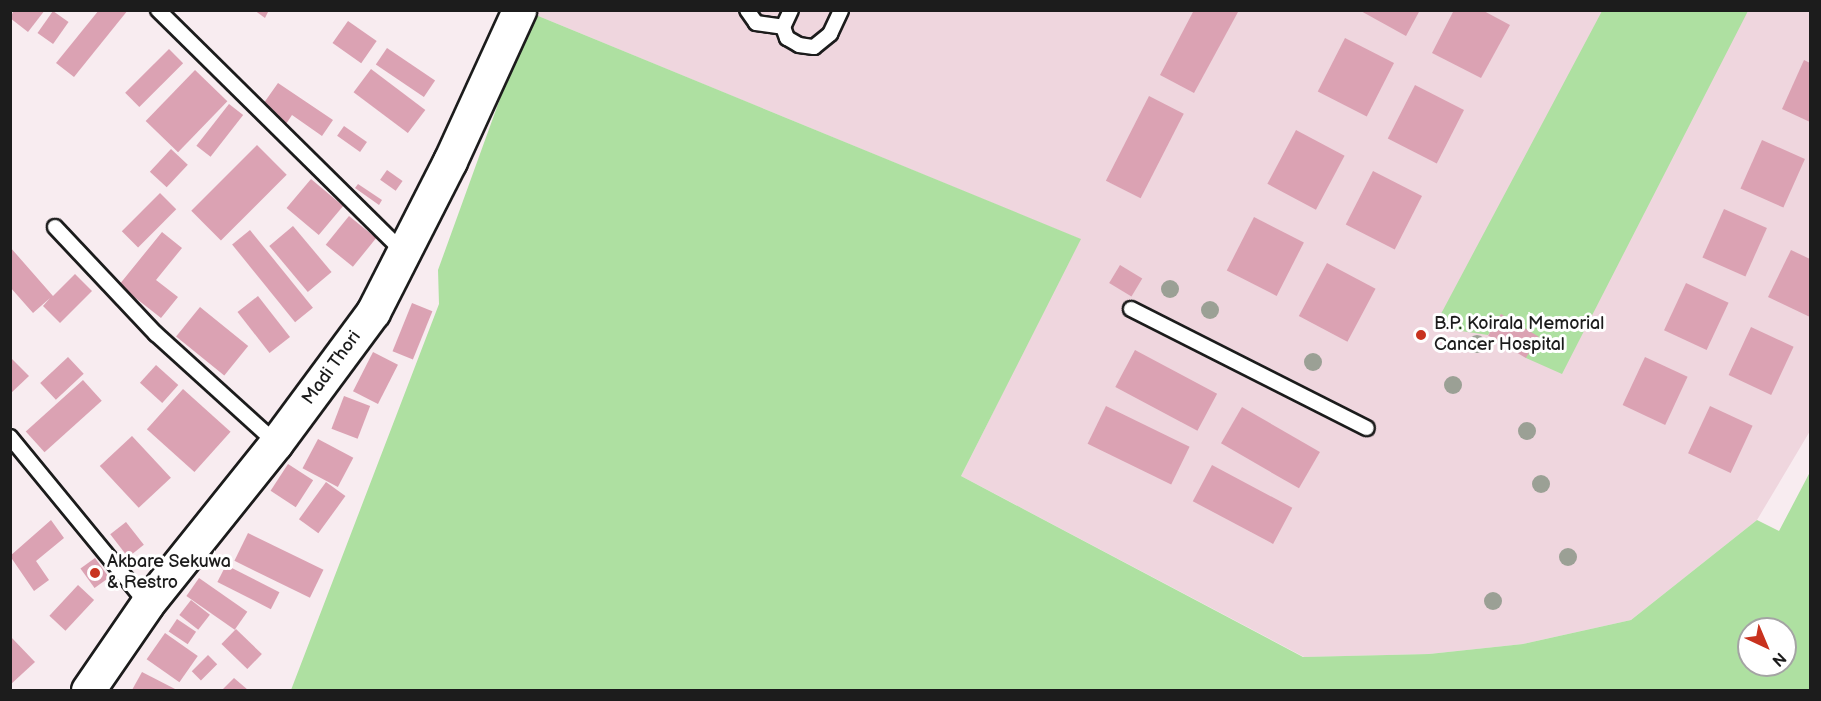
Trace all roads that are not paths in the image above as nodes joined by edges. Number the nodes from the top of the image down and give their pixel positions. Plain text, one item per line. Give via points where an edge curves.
1 (158, 10) edge
2 (519, 10) edge
3 (747, 10) edge
4 (791, 10) edge
5 (842, 10) edge
6 (783, 27) junction
7 (55, 227) dead end
8 (404, 253) junction
9 (1131, 309) dead end
10 (1366, 428) dead end
11 (10, 437) edge
12 (276, 442) junction
13 (147, 604) junction
14 (88, 690) edge

1 - 8 lane
2 - 8 main road, Madi Thori
3 - 6 lane via 756,23
4 - 6 lane
5 - 6 lane via 830,34 813,47 787,38
7 - 12 lane via 156,334
8 - 12 main road, Madi Thori via 373,312
9 - 10 lane
11 - 13 lane
12 - 13 main road, Madi Thori
13 - 14 main road, Madi Thori

